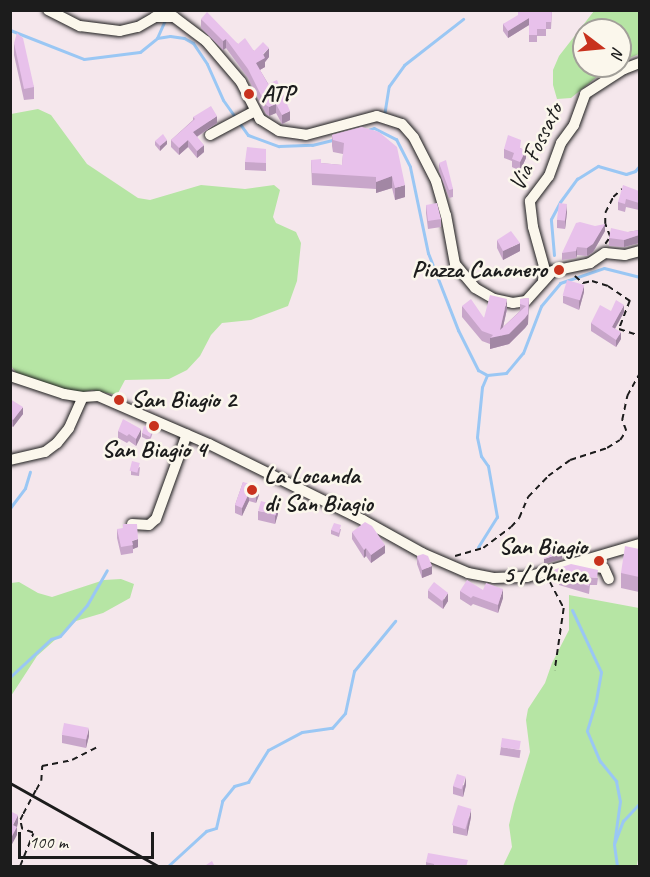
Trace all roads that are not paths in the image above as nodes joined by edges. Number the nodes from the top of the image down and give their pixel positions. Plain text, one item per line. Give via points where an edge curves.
1 (48, 10) edge
2 (639, 63) edge
3 (250, 113) junction
4 (210, 135) dead end
5 (639, 251) edge
6 (541, 282) junction
7 (11, 374) edge
8 (83, 397) junction
9 (187, 434) junction
10 (10, 459) edge
11 (132, 524) edge
12 (639, 544) edge
13 (570, 564) junction
14 (609, 579) dead end

1 - 3 street via 80,26 120,31 155,17 174,17 199,34 241,82
2 - 6 street, Via Fossato via 585,94 549,176 530,201 545,270
3 - 4 street
3 - 6 street via 270,126 299,136 377,116 402,124 428,163 441,198 455,264 468,282 487,296 513,303 529,299
5 - 6 street via 599,255 590,263 553,271
7 - 8 street
8 - 9 street via 98,396
8 - 10 street via 69,428 57,443 45,452
9 - 11 street via 156,519 149,525
9 - 13 street via 468,573 505,578 548,572
12 - 13 street
13 - 14 street via 604,568

